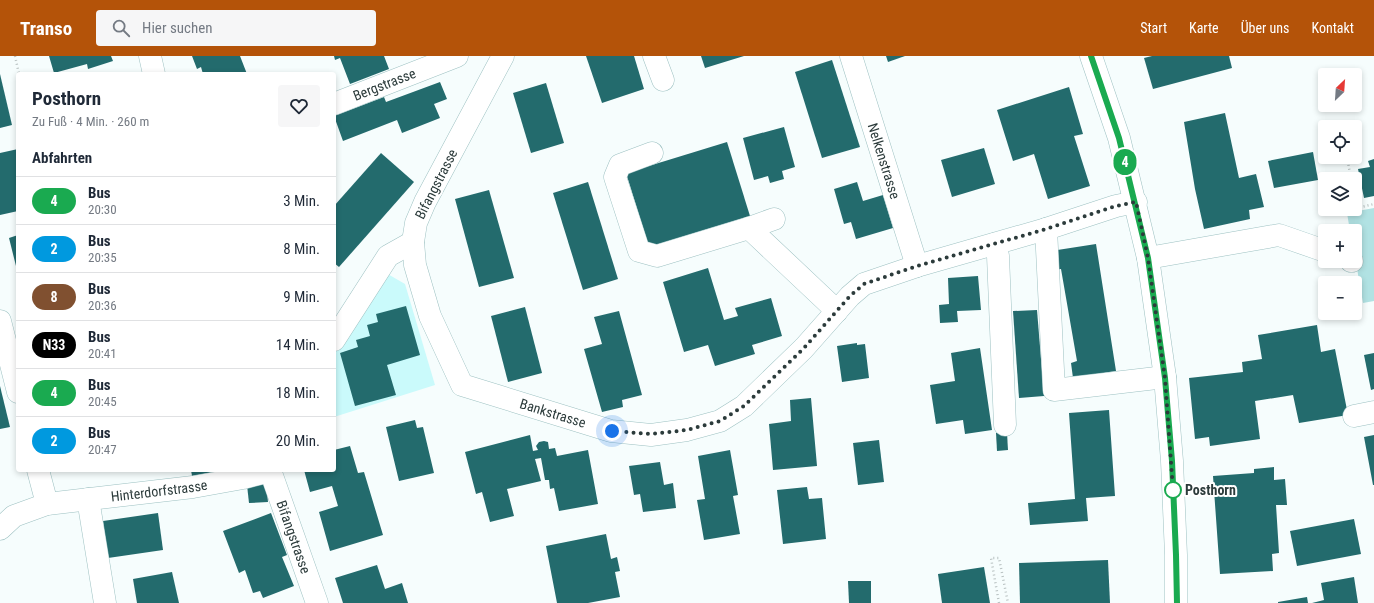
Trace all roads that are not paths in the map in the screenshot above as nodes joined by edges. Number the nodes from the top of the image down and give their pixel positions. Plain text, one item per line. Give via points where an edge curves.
1 (150, 56) edge
2 (457, 56) edge
3 (503, 56) edge
4 (654, 56) edge
5 (851, 56) edge
6 (1091, 56) edge
7 (154, 72) edge
8 (663, 80) dead end
9 (336, 103) edge
10 (652, 153) dead end
11 (1136, 202) junction
12 (774, 219) dead end
13 (749, 228) junction
14 (1046, 229) junction
15 (413, 242) junction
16 (995, 244) junction
17 (1318, 248) edge
18 (1148, 258) junction
19 (917, 266) junction
20 (837, 311) junction
21 (0, 321) edge
22 (336, 337) edge
23 (1165, 378) junction
24 (16, 384) edge
25 (1006, 424) dead end
26 (38, 472) edge
27 (266, 472) edge
28 (270, 472) edge
29 (88, 500) junction
30 (46, 504) junction
31 (0, 529) edge
32 (105, 603) edge
33 (317, 603) edge
34 (1176, 603) edge

1 - 7 street
2 - 9 street, Bergstrasse
3 - 15 street, Bifangstrasse via 425,202 416,223
4 - 8 street
5 - 19 street, Nelkenstrasse
6 - 11 street via 1119,138
10 - 13 street via 620,165 615,178 639,251 657,256
11 - 14 street, Bankstrasse
11 - 18 street
12 - 13 street
13 - 20 street
14 - 16 street, Bankstrasse
14 - 23 street via 1054,390
15 - 20 street, Bankstrasse via 415,265 430,316 462,385 612,431 651,434 687,430 720,421 744,406 804,348
15 - 22 street via 388,256
16 - 19 street, Bankstrasse
16 - 25 street via 998,256
17 - 18 street via 1279,234
18 - 23 street
19 - 20 street, Bankstrasse via 864,284
21 - 24 street
23 - 34 street via 1176,555
26 - 30 street
27 - 29 street, Hinterdorfstrasse via 193,487
28 - 33 street, Bifangstrasse
29 - 30 street, Hinterdorfstrasse
29 - 32 street
30 - 31 street, Hinterdorfstrasse via 14,516

